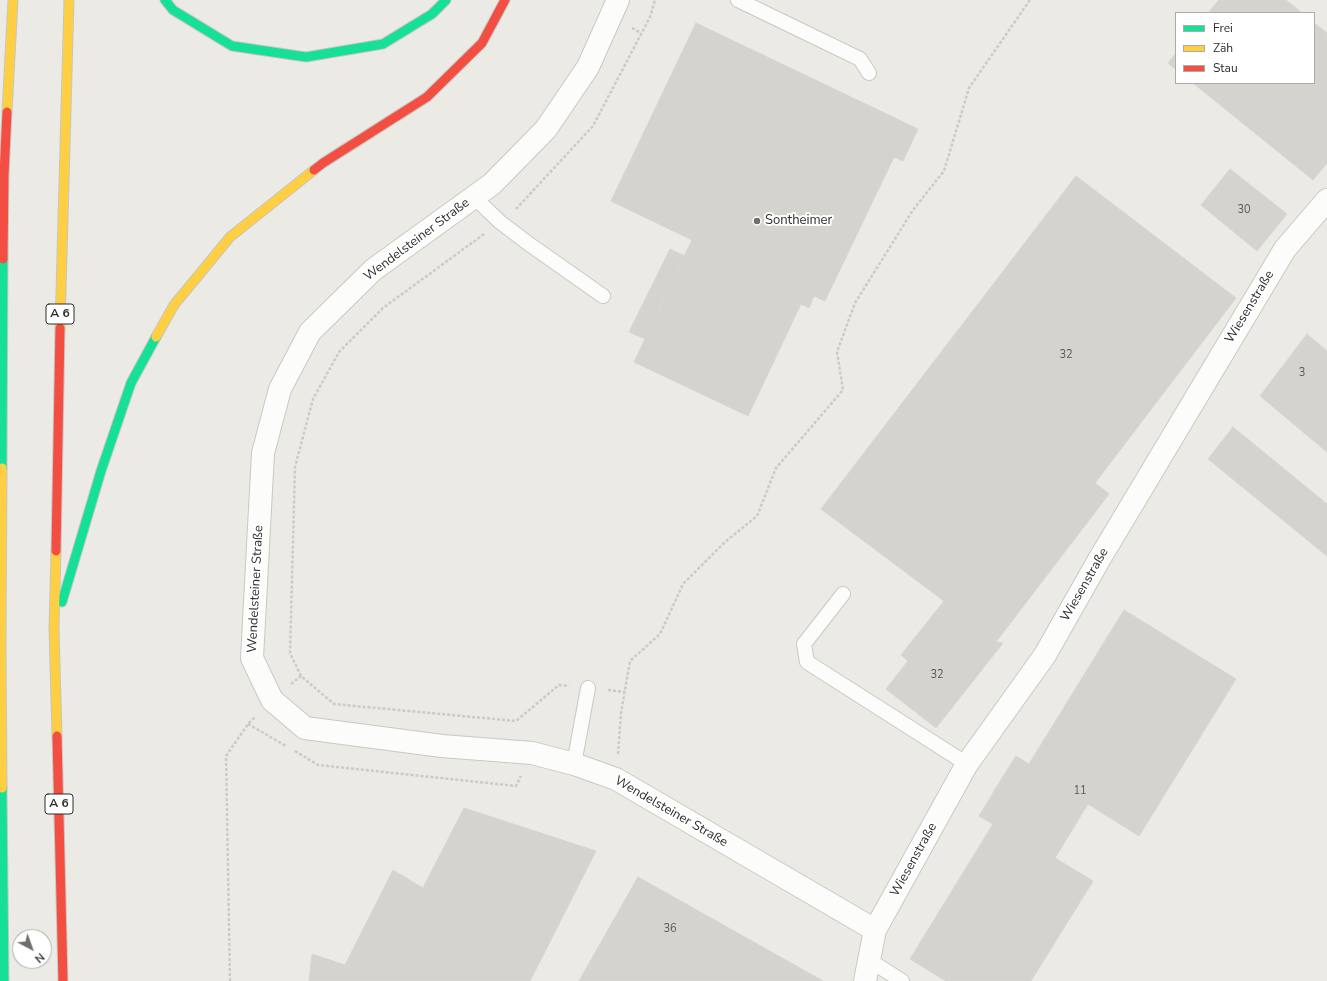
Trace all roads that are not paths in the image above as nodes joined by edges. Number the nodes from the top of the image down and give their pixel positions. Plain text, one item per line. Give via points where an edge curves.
1 (13, 0) edge
2 (69, 0) edge
3 (165, 0) edge
4 (446, 0) edge
5 (505, 0) edge
6 (618, 0) edge
7 (738, 0) edge
8 (869, 73) dead end
9 (474, 197) junction
10 (1327, 200) edge
11 (603, 296) dead end
12 (843, 594) dead end
13 (54, 628) junction
14 (0, 644) edge
15 (588, 688) road end
16 (574, 764) junction
17 (967, 764) junction
18 (875, 930) junction
19 (869, 960) junction
20 (4, 981) edge
21 (63, 981) edge
22 (865, 981) edge
23 (902, 981) edge

1 - 14 highway via 4,175
2 - 13 highway, A 6
3 - 4 highway via 173,10 232,46 306,57 383,44 432,14
5 - 13 highway via 482,43 427,97 323,163 230,237 174,305 131,383 101,471
6 - 9 street, Wendelsteiner Straße via 588,67 546,129 492,184
7 - 8 lane via 860,59
9 - 11 lane via 500,222
9 - 16 street, Wendelsteiner Straße via 373,270 315,327 280,389 262,453 252,658 272,700 304,728 442,746 532,753
10 - 17 street, Wiesenstraße via 1285,249 1100,558 1045,655
12 - 17 lane via 804,644 807,662
13 - 21 highway, A 6
14 - 20 highway
15 - 16 lane
16 - 18 street, Wendelsteiner Straße via 616,779
17 - 18 street, Wiesenstraße
18 - 19 street, Wiesenstraße
19 - 22 street, Wiesenstraße
19 - 23 lane

